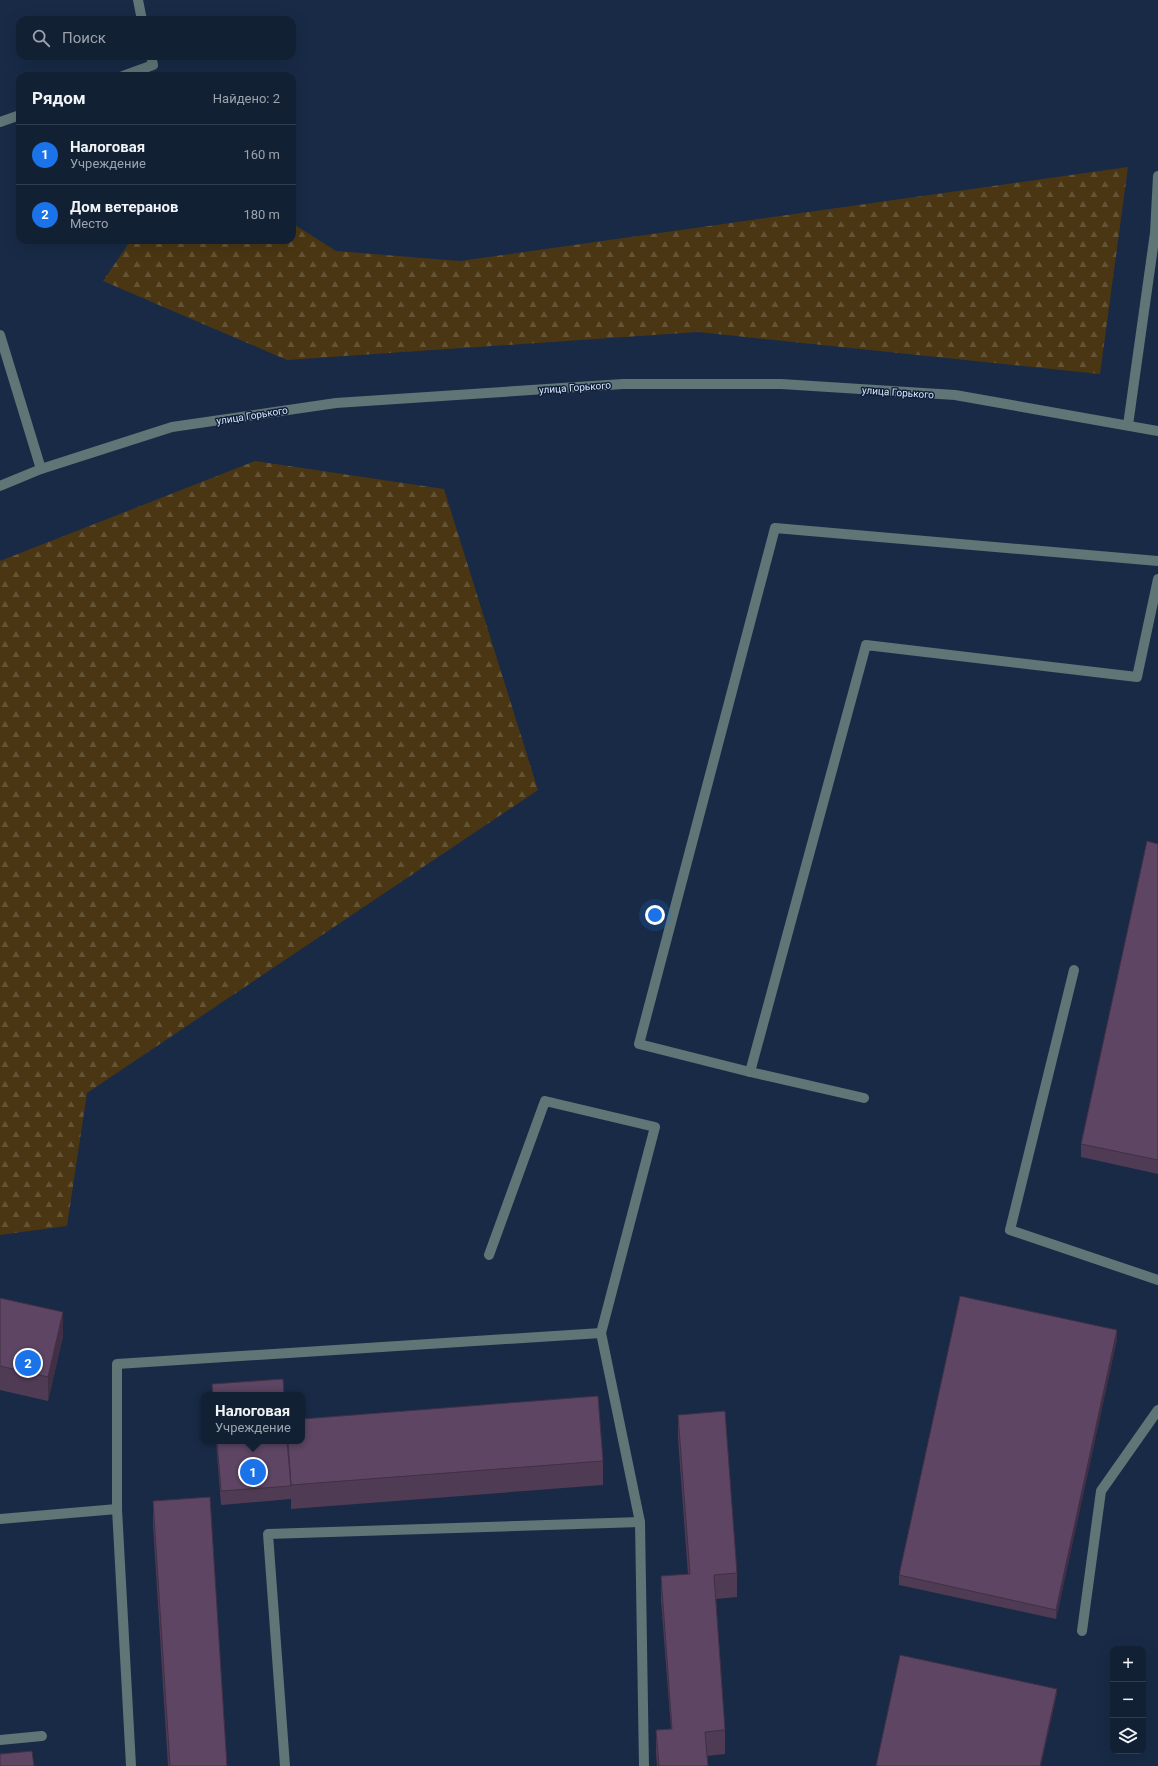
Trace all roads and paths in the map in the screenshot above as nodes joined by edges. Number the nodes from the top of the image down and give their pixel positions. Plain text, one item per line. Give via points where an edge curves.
1 (138, 0) edge
2 (141, 16) edge
3 (152, 60) edge
4 (134, 72) edge
5 (16, 116) edge
6 (0, 122) edge
7 (1158, 176) edge
8 (1156, 233) edge
9 (0, 335) edge
10 (1128, 425) junction
11 (1158, 431) edge
12 (41, 469) junction
13 (0, 486) edge
14 (1158, 561) edge
15 (1158, 580) edge
16 (1074, 970) dead end
17 (750, 1072) junction
18 (864, 1098) dead end
19 (489, 1255) dead end
20 (1158, 1280) edge
21 (601, 1333) junction
22 (1158, 1410) edge
23 (117, 1509) junction
24 (0, 1519) edge
25 (640, 1522) junction
26 (1082, 1631) dead end
27 (42, 1736) dead end
28 (0, 1740) edge
29 (131, 1766) edge
30 (285, 1766) edge
31 (644, 1766) edge

1 - 2 street
3 - 4 street via 153,65
5 - 6 street
7 - 8 street
8 - 10 street
9 - 12 street
10 - 11 street, улица Горького
10 - 12 street, улица Горького via 955,395 781,384 623,384 328,404 172,428
12 - 13 street, улица Горького
14 - 17 street via 776,528 639,1044
15 - 17 street via 1137,677 866,645
16 - 20 street via 1010,1230
17 - 18 street
19 - 21 street via 545,1101 655,1127
21 - 23 street via 117,1364
21 - 25 street
22 - 26 street via 1101,1491
23 - 24 street
23 - 29 street
25 - 30 street via 268,1534
25 - 31 street
27 - 28 street

